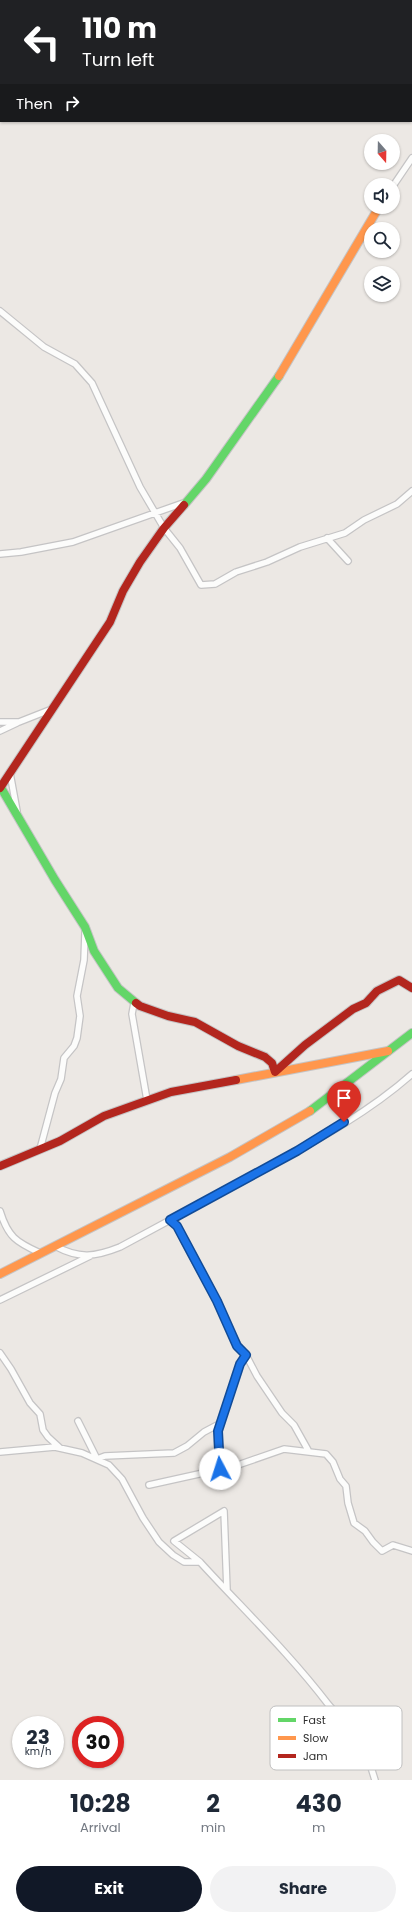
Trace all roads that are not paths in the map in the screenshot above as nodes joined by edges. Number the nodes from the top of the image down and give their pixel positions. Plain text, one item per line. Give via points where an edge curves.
1 (412, 158) edge
2 (398, 178) edge
3 (375, 214) edge
4 (0, 311) edge
5 (412, 491) edge
6 (186, 502) junction
7 (155, 512) junction
8 (164, 528) junction
9 (327, 538) junction
10 (0, 554) edge
11 (348, 561) dead end
12 (53, 709) junction
13 (0, 722) edge
14 (19, 722) junction
15 (0, 731) edge
16 (10, 773) junction
17 (0, 787) edge
18 (19, 817) junction
19 (85, 927) junction
20 (412, 988) edge
21 (134, 1003) junction
22 (412, 1033) edge
23 (391, 1051) junction
24 (275, 1072) junction
25 (412, 1074) edge
26 (146, 1100) junction
27 (40, 1150) junction
28 (0, 1166) edge
29 (0, 1211) edge
30 (170, 1220) junction
31 (55, 1246) junction
32 (40, 1253) junction
33 (90, 1256) junction
34 (0, 1274) edge
35 (0, 1300) edge
36 (0, 1353) edge
37 (246, 1355) junction
38 (78, 1421) dead end
39 (221, 1423) junction
40 (60, 1448) junction
41 (308, 1450) junction
42 (0, 1452) edge
43 (97, 1459) junction
44 (220, 1469) junction
45 (150, 1485) dead end
46 (412, 1551) edge
47 (200, 1562) junction
48 (227, 1590) junction
49 (330, 1706) edge
50 (371, 1770) edge
51 (375, 1780) edge

1 - 2 street
3 - 6 street via 283,370 206,479
4 - 7 street via 44,347 75,364 88,377 140,487
5 - 9 street via 383,512 364,520 345,533
6 - 7 street
6 - 8 street
7 - 8 street
7 - 10 street via 73,542
8 - 9 street via 180,548 199,583 204,586 215,584 236,572
8 - 12 street via 128,580 110,622
9 - 11 street
12 - 14 street
12 - 16 street
13 - 14 street
14 - 15 street
16 - 17 street
16 - 18 street
17 - 18 street
18 - 19 street
19 - 21 street via 94,951 114,982
19 - 27 street via 85,946 77,996 80,1016 77,1038 64,1058 61,1079 54,1093
20 - 24 street via 399,980 386,985 366,1003 353,1009 305,1045
21 - 24 street via 198,1024 238,1046 268,1058
21 - 26 street via 132,1014
22 - 23 street
23 - 24 street
23 - 31 street via 307,1113 230,1157
24 - 26 street via 172,1092
25 - 30 street via 368,1108 297,1151
26 - 27 street via 104,1116
27 - 28 street
29 - 32 street via 10,1234 22,1245
30 - 33 street via 120,1247
30 - 37 street via 177,1226 217,1301 237,1346
31 - 32 street
31 - 33 street via 68,1253
32 - 34 street
33 - 35 street
36 - 40 street via 30,1403 40,1414 43,1430
37 - 39 street via 240,1364
37 - 41 street via 257,1376 282,1413 294,1425
38 - 43 street
39 - 43 street via 174,1453 104,1456
39 - 44 street via 218,1431
40 - 42 street via 42,1447
40 - 43 street
41 - 44 street via 284,1449 259,1459
41 - 46 street via 326,1454 333,1462 346,1486 353,1521 365,1531 374,1544 382,1550 393,1545
43 - 47 street via 109,1465 122,1479 159,1542 184,1562
44 - 45 street
47 - 48 street
47 - 48 street via 174,1541 224,1511
48 - 49 street via 314,1684
50 - 51 street

